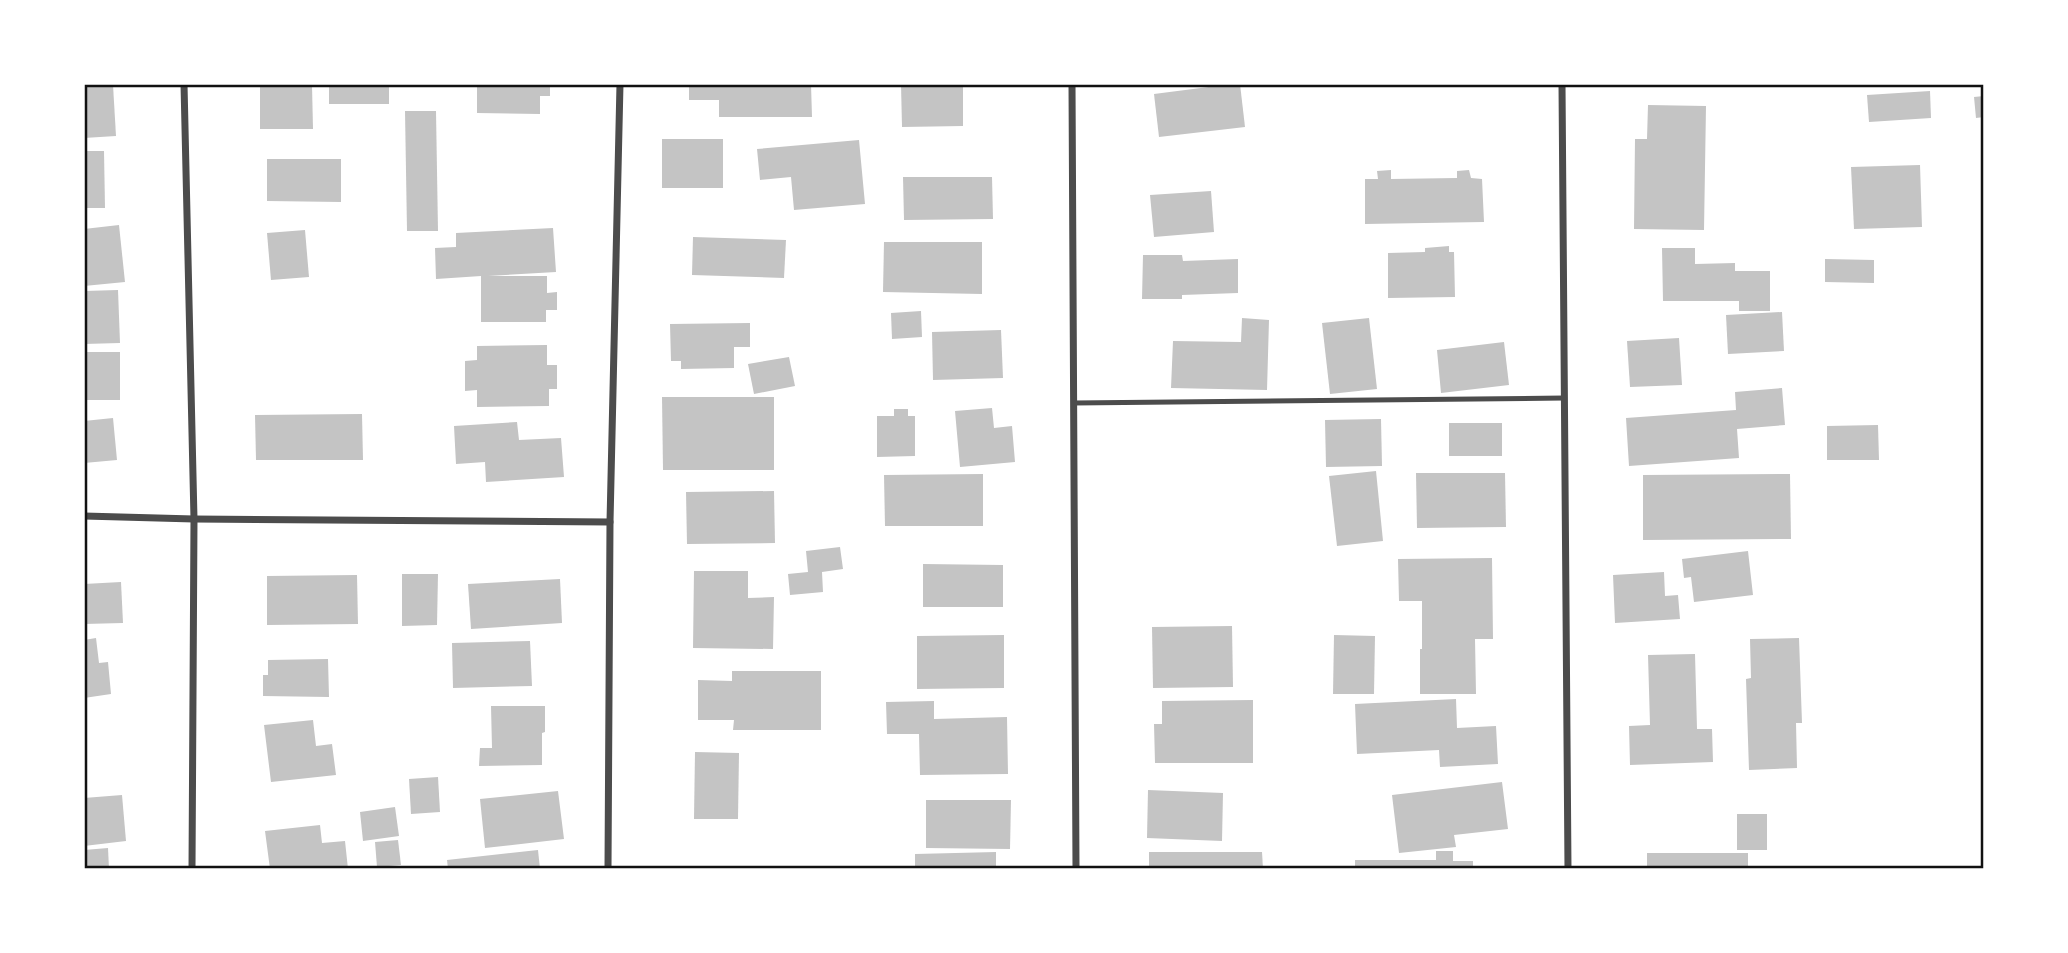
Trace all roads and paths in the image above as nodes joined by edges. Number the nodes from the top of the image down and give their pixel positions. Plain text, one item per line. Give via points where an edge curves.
1 (184, 84) edge
2 (620, 84) edge
3 (1072, 84) edge
4 (1562, 84) edge
5 (1564, 398) junction
6 (1074, 403) junction
7 (84, 516) edge
8 (194, 519) junction
9 (610, 522) junction
10 (192, 869) edge
11 (608, 869) edge
12 (1076, 869) edge
13 (1568, 869) edge

1 - 8 street
2 - 9 street
3 - 6 street
4 - 5 street
5 - 6 lane
5 - 13 street
6 - 12 street
7 - 8 street
8 - 9 street
8 - 10 street
9 - 11 street

